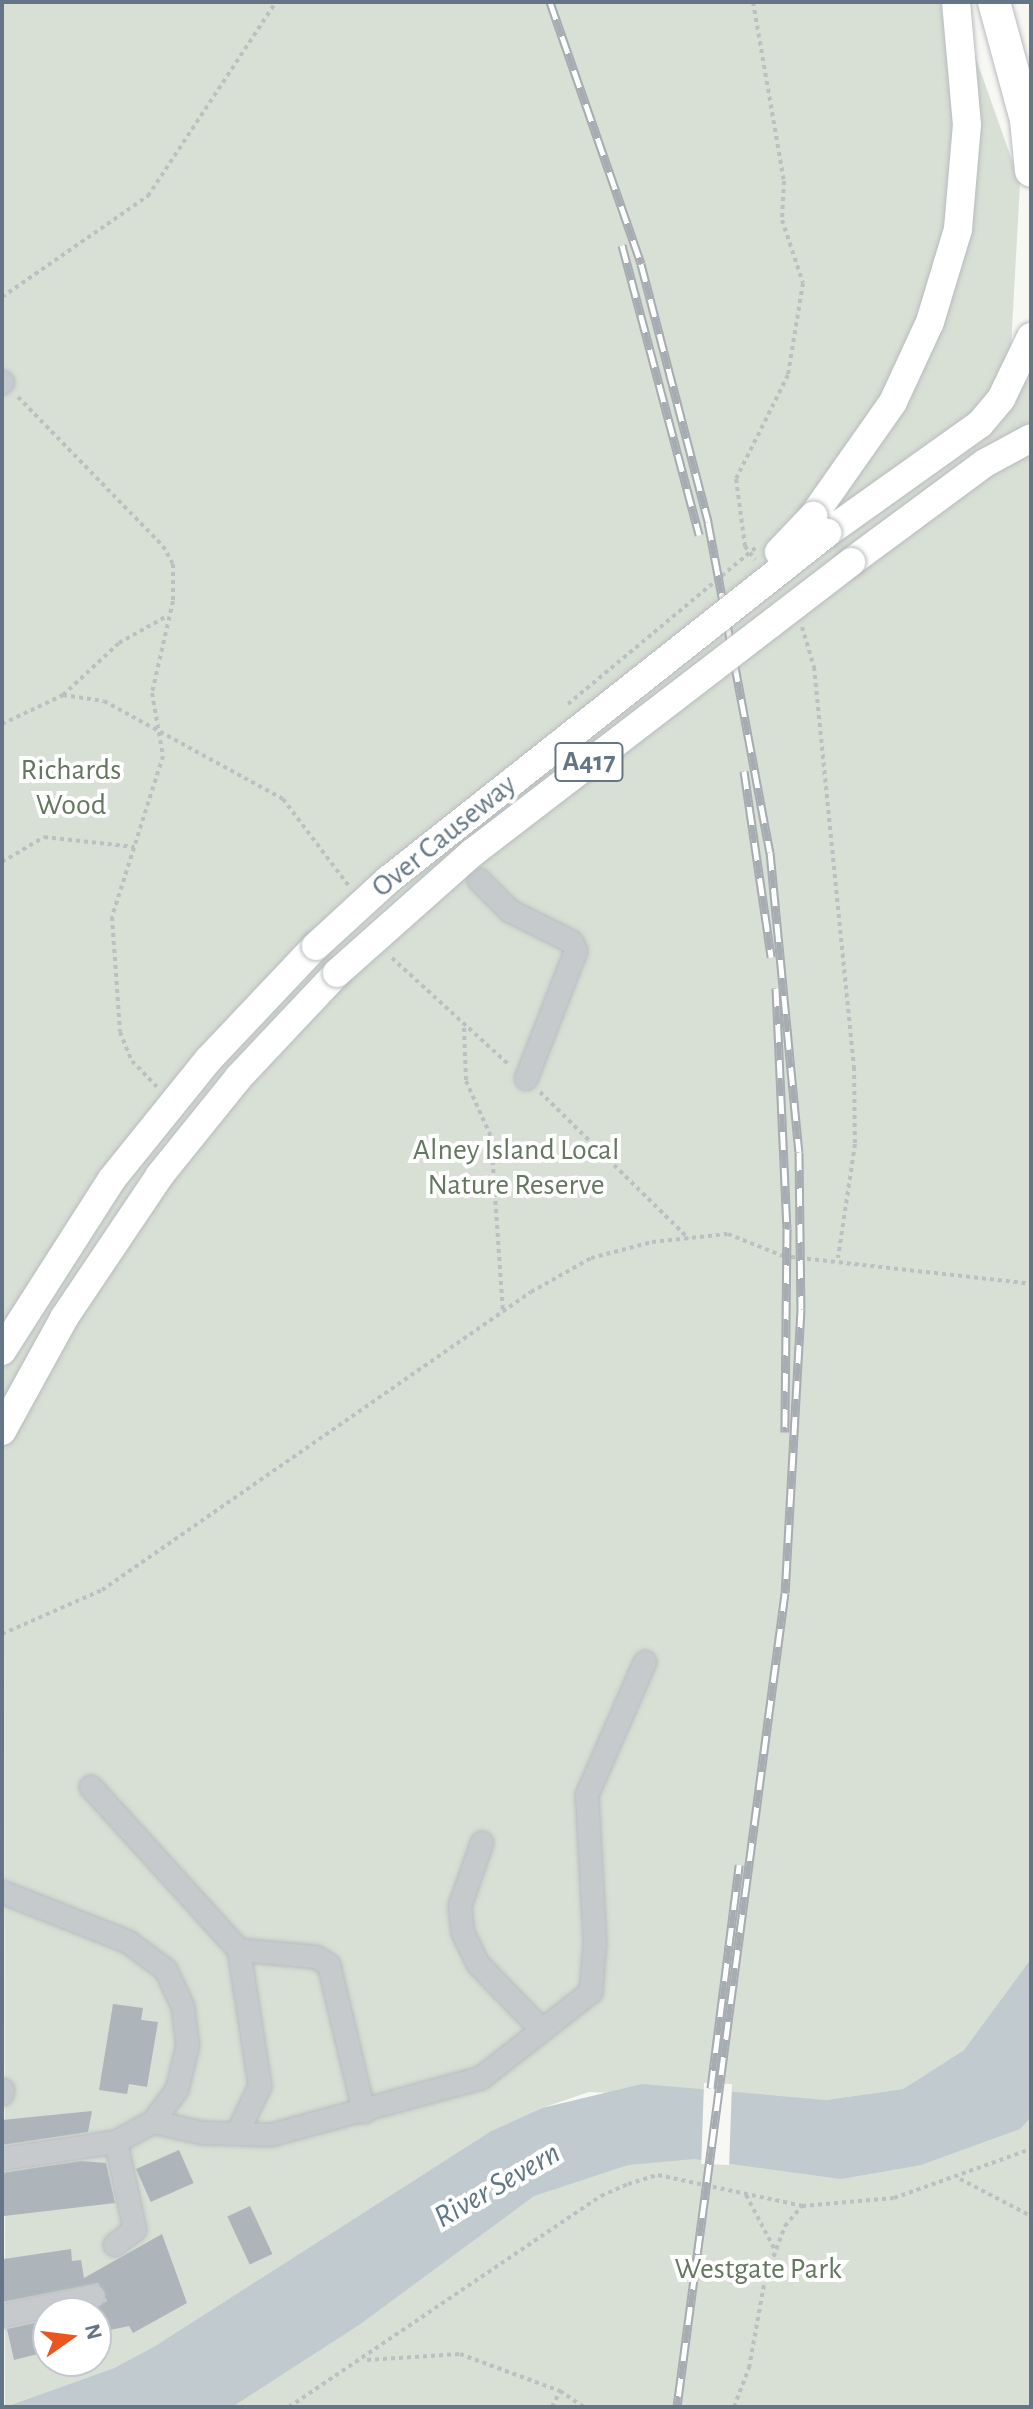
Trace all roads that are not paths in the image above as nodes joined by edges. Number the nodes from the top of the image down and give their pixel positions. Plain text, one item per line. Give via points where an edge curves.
1 (956, 2) edge
2 (994, 2) edge
3 (1031, 171) edge
4 (1031, 337) edge
5 (1031, 438) edge
6 (820, 524) junction
7 (479, 880) dead end
8 (526, 1079) road end
9 (172, 1103) junction
10 (197, 1126) junction
11 (2, 1351) edge
12 (2, 1431) edge
13 (645, 1662) dead end
14 (91, 1787) dead end
15 (482, 1843) dead end
16 (2, 1892) edge
17 (239, 1950) junction
18 (542, 2030) junction
19 (364, 2112) junction
20 (153, 2122) junction
21 (237, 2134) junction
22 (116, 2142) junction
23 (2, 2159) edge
24 (115, 2245) dead end
25 (94, 2296) dead end
26 (2, 2316) edge

1 - 6 main road via 967,125 958,229 930,322 893,402
2 - 3 highway via 1026,120
4 - 6 main road via 1001,399 980,424
5 - 10 main road, Over Causeway / A417, bridge via 985,463 851,562 472,853 337,973
6 - 9 main road, Over Causeway / A417, bridge via 750,590 388,880 316,946
7 - 8 street via 510,911 572,942 576,951
9 - 10 main road
9 - 11 main road, Over Causeway / A417 via 112,1179
10 - 12 main road, Over Causeway / A417 via 64,1318
13 - 18 street via 587,1795 595,1942 591,1992
14 - 17 street
15 - 18 street via 460,1906 463,1933 478,1964
16 - 20 street via 128,1942 166,1970 183,2007 188,2045 177,2090
17 - 19 street via 316,1957 329,1965
17 - 21 street via 260,2086
18 - 19 street via 481,2078
19 - 21 street via 271,2135
20 - 21 street
20 - 22 street
22 - 23 street
22 - 24 street via 135,2230
25 - 26 street

